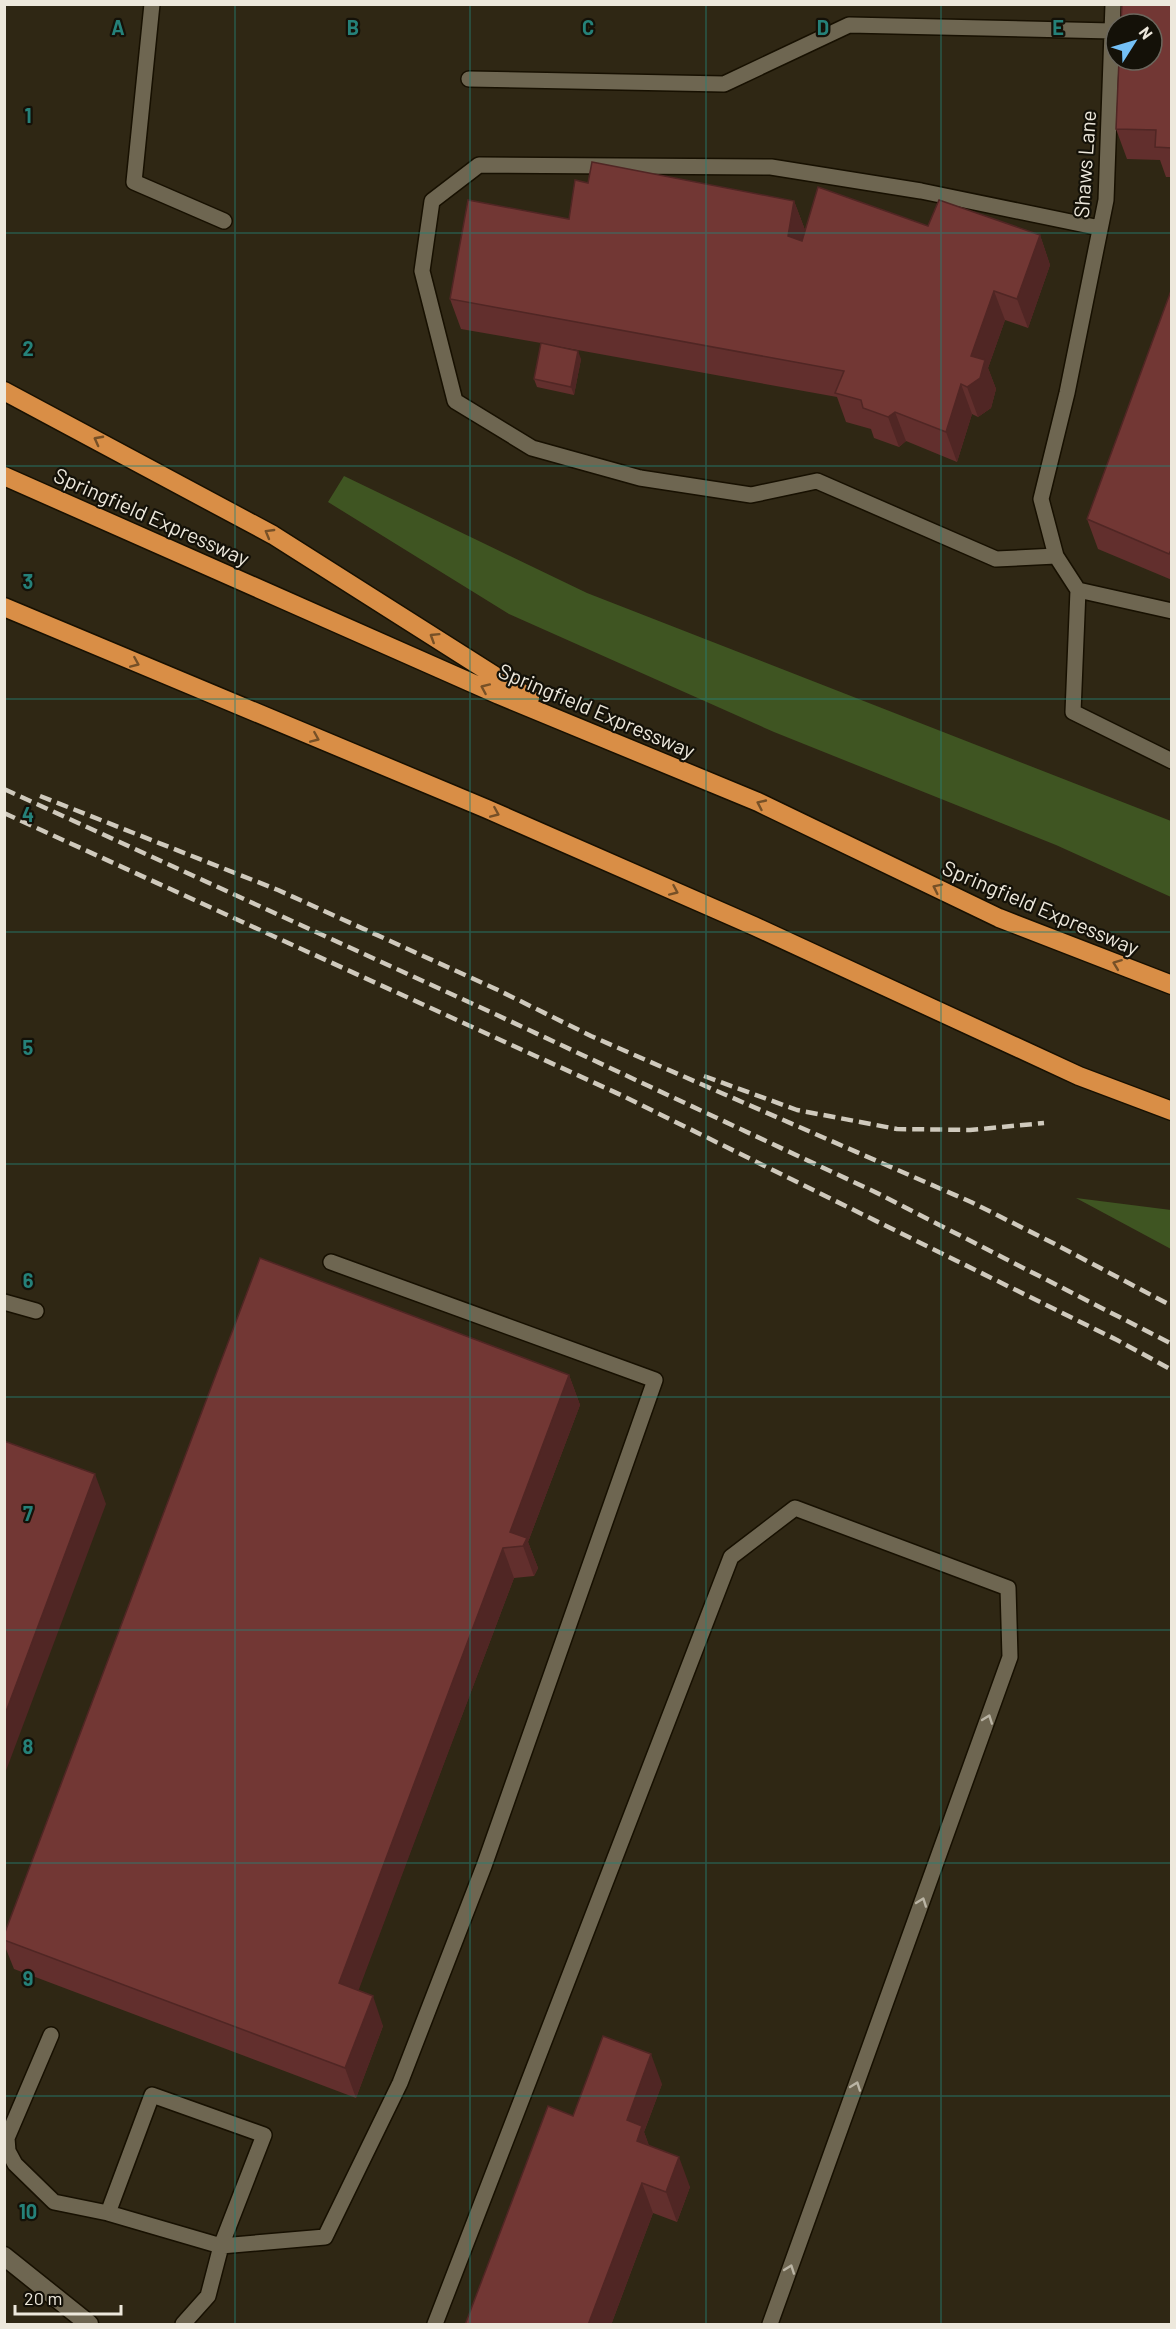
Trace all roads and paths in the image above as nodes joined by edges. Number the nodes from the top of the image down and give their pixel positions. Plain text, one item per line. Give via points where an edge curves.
1 (152, 4) edge
2 (1104, 30) edge
3 (1111, 72) edge
4 (470, 79) dead end
5 (225, 222) dead end
6 (1100, 228) junction
7 (4, 391) edge
8 (4, 476) edge
9 (1056, 556) junction
10 (1078, 591) junction
11 (4, 607) edge
12 (1172, 611) edge
13 (4, 619) edge
14 (95, 646) junction
15 (572, 725) junction
16 (1172, 761) edge
17 (1172, 985) edge
18 (1172, 1111) edge
19 (331, 1262) dead end
20 (4, 1302) edge
21 (36, 1311) dead end
22 (51, 2035) dead end
23 (108, 2213) junction
24 (221, 2246) junction
25 (4, 2256) edge
26 (89, 2325) edge
27 (183, 2325) edge
28 (435, 2325) edge
29 (770, 2325) edge

1 - 5 lane via 134,182
2 - 4 lane via 849,25 724,84
3 - 6 lane, Shaws Lane via 1106,200
6 - 9 lane, Shaws Lane via 1041,499
6 - 9 lane via 921,190 771,167 479,165 432,201 422,271 455,401 532,448 640,478 752,495 817,481 996,559
15 -> 7 highway via 273,535
15 -> 8 highway, Springfield Expressway
9 - 10 lane, Shaws Lane
10 - 12 lane
10 - 16 lane via 1073,712
11 - 14 highway
13 - 14 highway
14 -> 18 highway via 498,814 754,926 1078,1076
17 -> 15 highway, Springfield Expressway via 999,918 758,802
19 - 24 lane via 656,1380 409,2062 325,2237
20 - 21 lane
22 - 23 lane via 7,2138 8,2151 15,2164 54,2202
23 - 24 lane
23 - 24 lane via 152,2096 264,2135
24 - 27 lane via 208,2296
25 - 26 main road
29 -> 28 lane via 1010,1657 1008,1588 795,1508 731,1557

